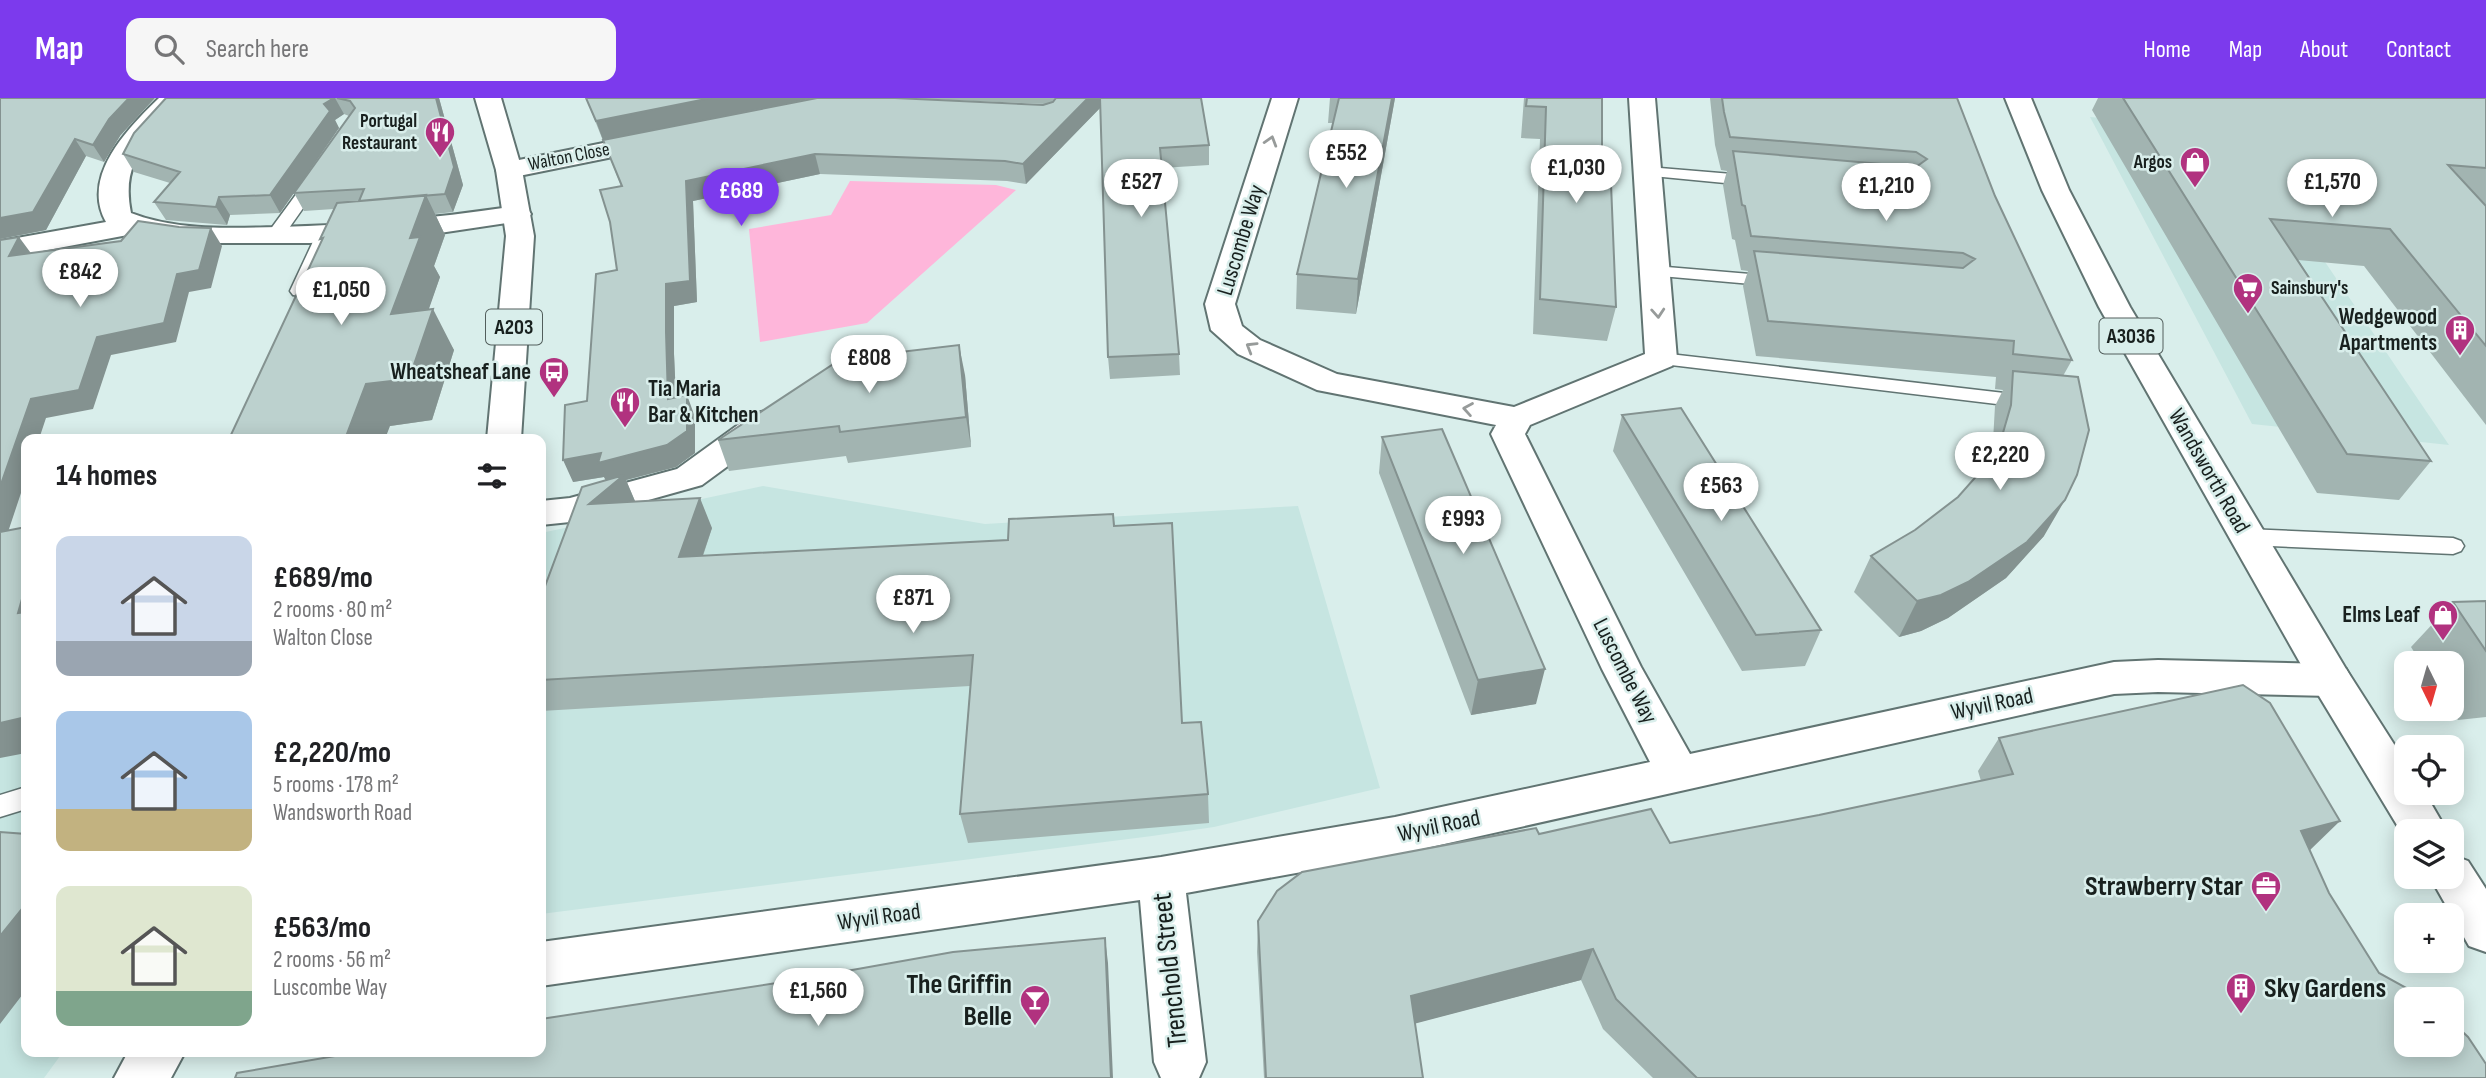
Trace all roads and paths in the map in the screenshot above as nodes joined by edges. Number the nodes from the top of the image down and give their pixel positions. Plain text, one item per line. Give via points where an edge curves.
1 (173, 98) edge
2 (488, 98) edge
3 (1285, 98) edge
4 (1642, 98) edge
5 (2018, 98) edge
6 (684, 134) edge
7 (330, 158) edge
8 (509, 170) junction
9 (1648, 172) junction
10 (1769, 182) edge
11 (517, 214) junction
12 (129, 226) junction
13 (325, 233) junction
14 (276, 234) junction
15 (0, 250) edge
16 (1655, 271) junction
17 (1794, 282) edge
18 (292, 308) edge
19 (1661, 359) junction
20 (2056, 405) edge
21 (787, 406) edge
22 (1517, 418) junction
23 (504, 434) edge
24 (546, 512) edge
25 (2247, 537) junction
26 (2453, 546) dead end
27 (2331, 680) junction
28 (1678, 773) junction
29 (21, 800) edge
30 (0, 806) edge
31 (2418, 819) edge
32 (1161, 877) junction
33 (2460, 889) edge
34 (2486, 931) edge
35 (546, 963) edge
36 (155, 1057) edge
37 (1180, 1062) dead end
38 (140, 1078) edge

1 - 12 main road via 135,139 119,165 114,185 118,218
2 - 8 main road, A203
22 -> 3 main road, Luscombe Way via 1329,383 1249,347 1227,330 1220,304
4 - 9 main road
5 - 25 main road, Wandsworth Road / A3036 via 2071,226
6 - 8 main road, Walton Close
7 - 14 lane
8 - 11 main road, A203
9 - 10 lane
9 - 16 main road
11 - 13 main road via 435,226
11 - 23 main road, A203 via 517,296
12 - 14 main road via 199,235
12 - 15 main road
13 - 14 main road
13 - 18 lane
16 - 17 lane
16 -> 19 main road
19 - 20 lane
19 - 22 main road
21 - 24 main road via 688,477
22 - 28 main road, Luscombe Way via 1508,434
25 - 26 lane
25 - 27 main road, Wandsworth Road / A3036
27 - 28 main road, Wyvil Road via 2114,678
27 - 31 main road, Wandsworth Road / A3036
28 - 32 main road, Wyvil Road via 1395,836
29 - 30 lane
32 - 35 main road, Wyvil Road
32 - 37 main road, Trenchold Street
33 - 34 main road
36 - 38 main road

